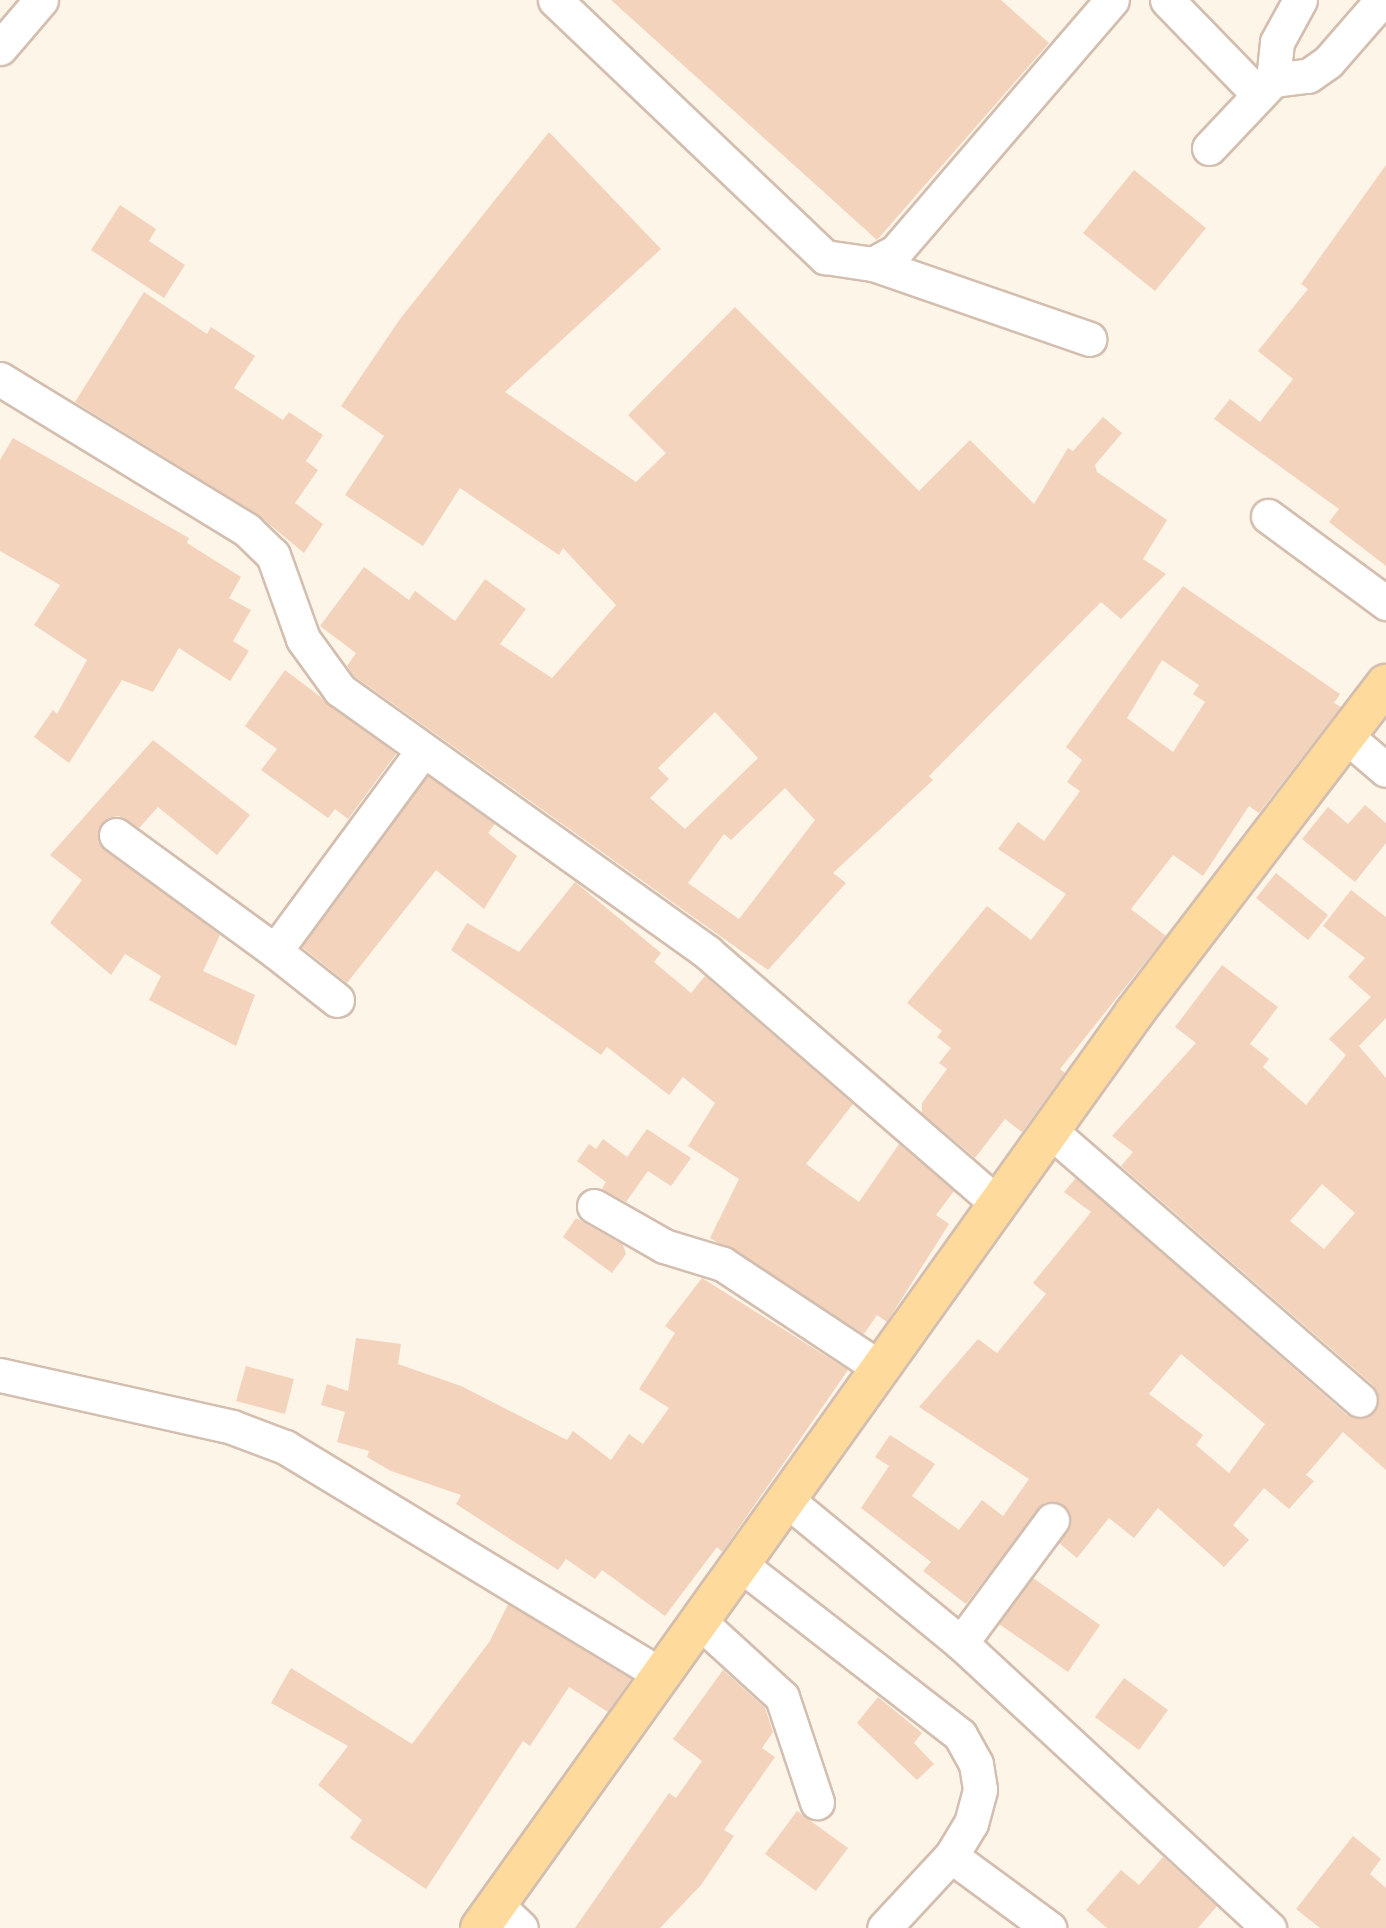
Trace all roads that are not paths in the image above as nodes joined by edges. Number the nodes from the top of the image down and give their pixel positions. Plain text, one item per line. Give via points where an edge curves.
1 (40, 0) edge
2 (555, 0) edge
3 (1112, 0) edge
4 (1167, 0) edge
5 (1300, 0) edge
6 (1382, 0) edge
7 (0, 48) edge
8 (1265, 87) junction
9 (1209, 148) dead end
10 (873, 264) junction
11 (1089, 339) dead end
12 (0, 379) edge
13 (1268, 516) dead end
14 (1386, 603) edge
15 (1386, 684) edge
16 (1346, 736) junction
17 (421, 753) junction
18 (1386, 770) edge
19 (116, 835) dead end
20 (275, 951) junction
21 (337, 1000) dead end
22 (1054, 1134) junction
23 (999, 1205) junction
24 (594, 1206) dead end
25 (880, 1368) junction
26 (0, 1375) edge
27 (1360, 1400) dead end
28 (788, 1501) junction
29 (1052, 1520) dead end
30 (741, 1565) junction
31 (699, 1622) junction
32 (961, 1643) junction
33 (662, 1675) junction
34 (817, 1802) dead end
35 (951, 1856) junction
36 (500, 1920) edge
37 (884, 1928) edge
38 (1049, 1928) edge
39 (1269, 1928) edge

1 - 7 street
2 - 10 street via 825,257
3 - 10 street via 895,251
4 - 8 street
5 - 8 street via 1277,42
6 - 8 street via 1328,62 1308,76
8 - 9 street
10 - 11 street
12 - 17 street via 247,530 273,555 303,639 322,668 340,690
13 - 14 street
15 - 16 main road
16 - 18 street
16 - 22 main road via 1135,1013
17 - 20 street
17 - 23 street via 706,952
19 - 20 street
20 - 21 street
22 - 23 main road
22 - 27 street
23 - 25 main road
24 - 25 street via 664,1246 723,1264
25 - 28 main road
26 - 33 street via 232,1427 285,1447
28 - 30 main road
28 - 32 street
29 - 32 street
30 - 31 main road
30 - 35 street via 960,1735 976,1764 980,1790
31 - 33 main road
31 - 34 street via 782,1697
32 - 39 street
33 - 36 main road
35 - 37 street
35 - 38 street

